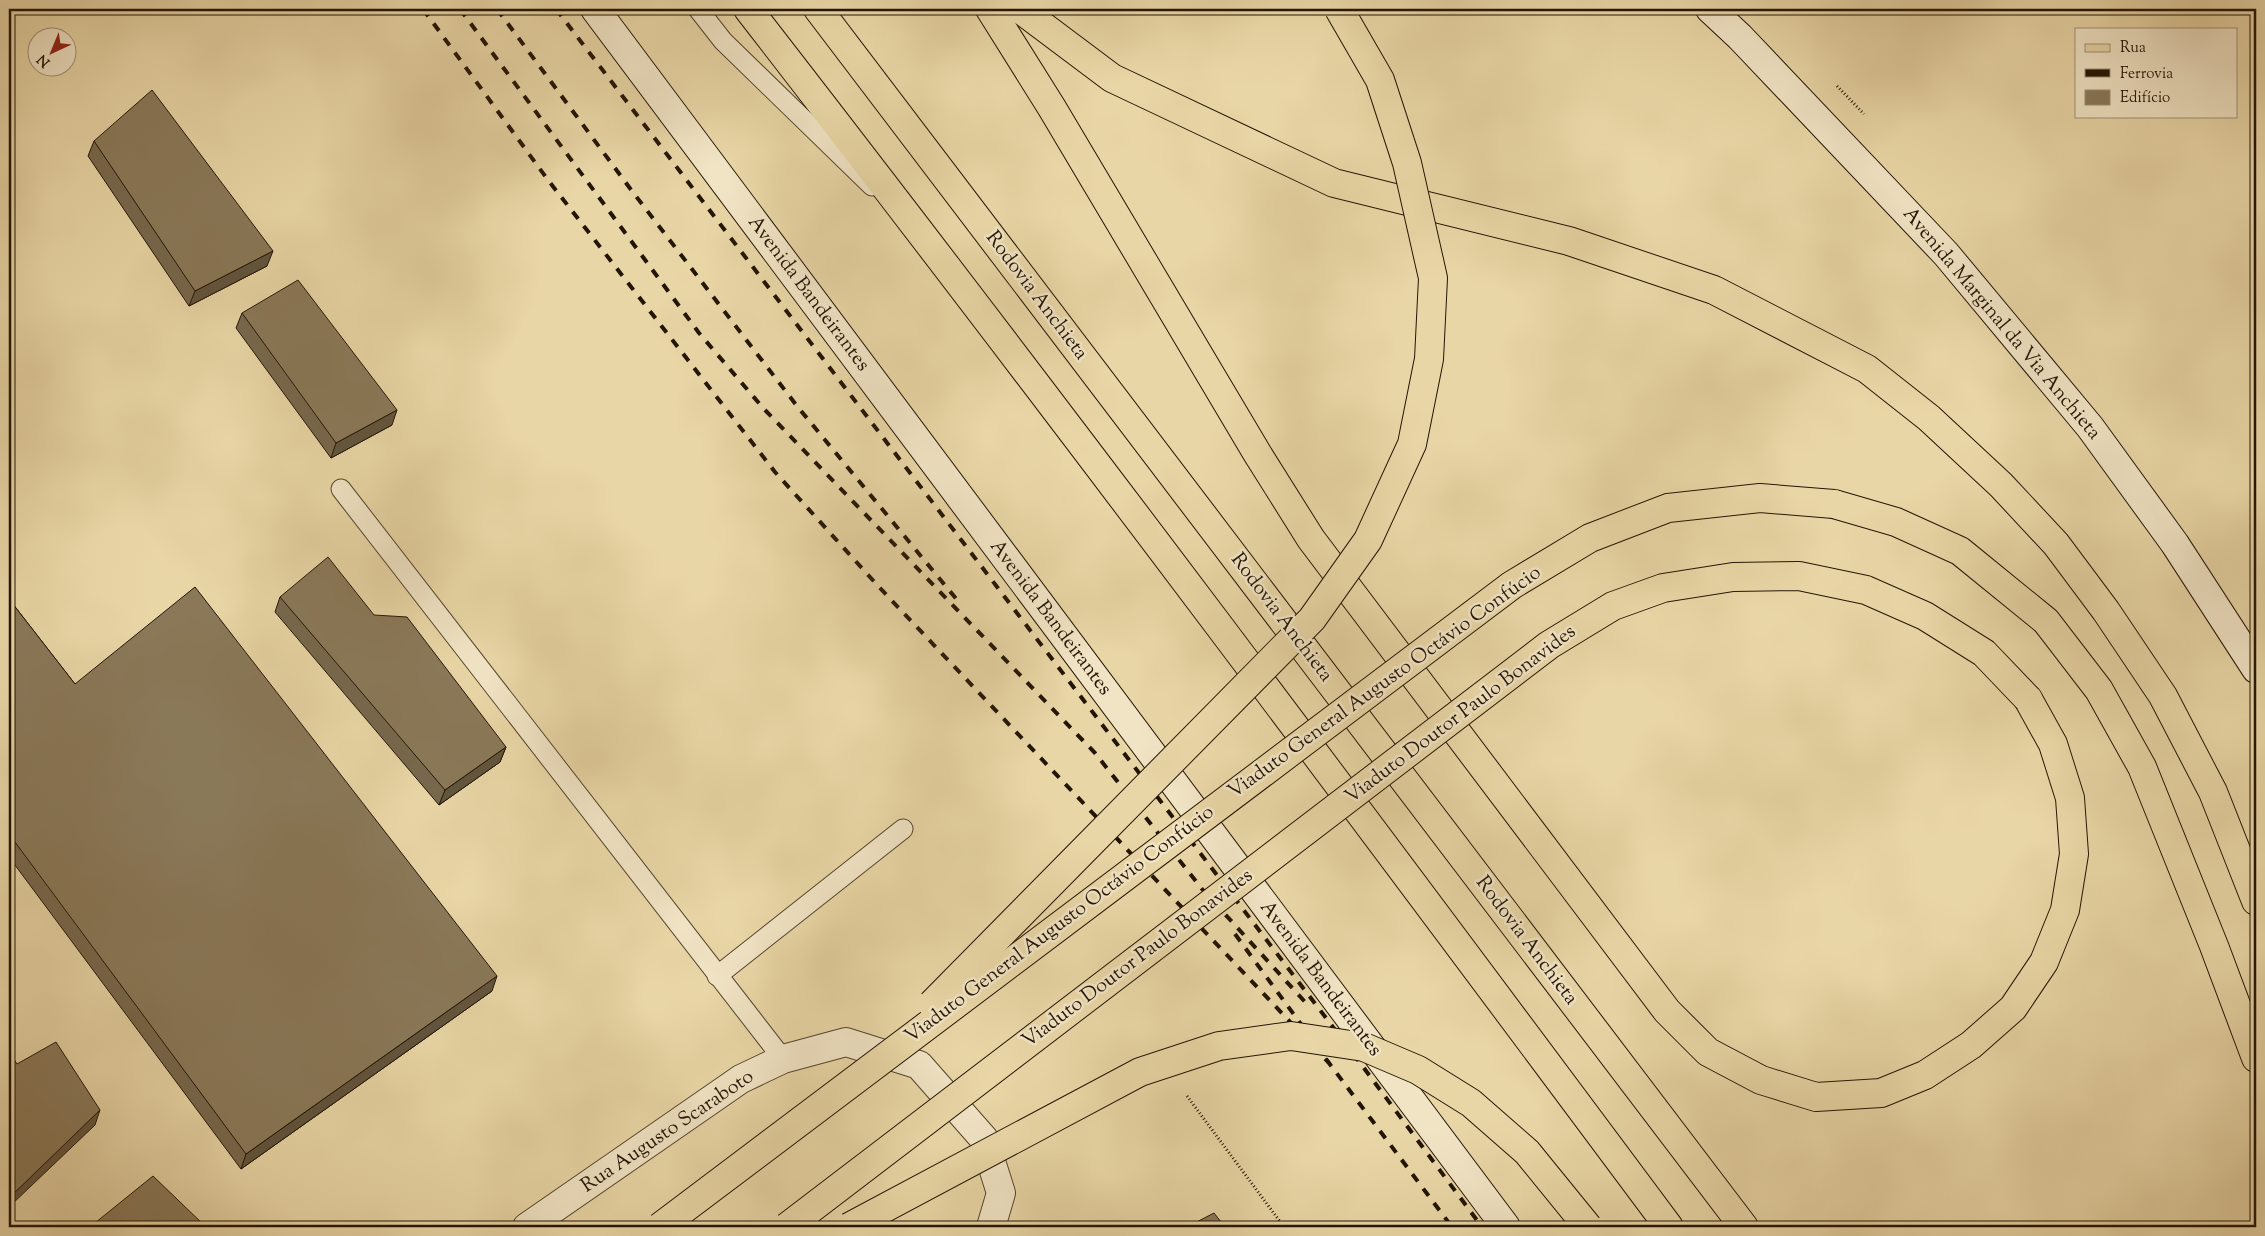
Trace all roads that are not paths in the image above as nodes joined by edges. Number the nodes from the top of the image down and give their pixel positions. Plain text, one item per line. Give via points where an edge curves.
1 (595, 9) edge
2 (698, 9) edge
3 (748, 9) edge
4 (818, 9) edge
5 (990, 9) edge
6 (1020, 9) edge
7 (1339, 9) edge
8 (1710, 9) edge
9 (927, 239) junction
10 (341, 489) dead end
11 (2256, 669) edge
12 (902, 829) dead end
13 (2256, 901) edge
14 (717, 976) junction
15 (2256, 1058) edge
16 (783, 1059) junction
17 (867, 1070) junction
18 (527, 1227) edge
19 (660, 1227) edge
20 (787, 1227) edge
21 (848, 1227) edge
22 (991, 1227) edge
23 (1506, 1227) edge
24 (1588, 1227) edge
25 (1669, 1227) edge
26 (1744, 1227) edge

1 - 23 main road, Avenida Bandeirantes
2 - 9 lane via 722,41
3 - 9 main road
4 - 26 main road, Rodovia Anchieta
5 - 20 main road, Viaduto Doutor Paulo Bonavides, bridge via 1311,539 1667,1011 1708,1052 1761,1080 1816,1097 1881,1093 1925,1075 1971,1045 2013,1008 2044,962 2065,910 2074,854 2070,798 2053,744 2028,699 1984,653 1926,616 1866,590 1799,576 1733,576 1662,588 1613,606 1549,644
6 - 13 main road via 1112,78 1334,183 1569,241 1714,290 1867,369 1929,418 2001,485 2056,544 2106,611 2163,696 2213,792
7 - 17 main road, bridge via 1380,80 1407,163 1433,278 1428,359 1412,444 1368,540 1312,619
8 - 11 main road, Avenida Marginal da Via Anchieta via 1740,36 1946,254 2090,427 2175,544
9 - 25 main road
10 - 14 lane
12 - 14 lane
14 - 16 lane
15 - 17 main road, Viaduto General Augusto Octávio Confúcio, bridge via 2142,767 2099,690 2046,621 1960,551 1896,522 1834,504 1760,498 1668,508 1590,538 1512,585
16 - 18 main road, Rua Augusto Scaraboto via 741,1079
16 - 22 main road, Rua Augusto Scaraboto via 846,1042 919,1065 984,1139 1001,1193
17 - 19 main road, Viaduto General Augusto Octávio Confúcio, bridge
21 - 24 main road, bridge via 1140,1072 1220,1046 1291,1036 1364,1047 1418,1070 1471,1104 1527,1152

